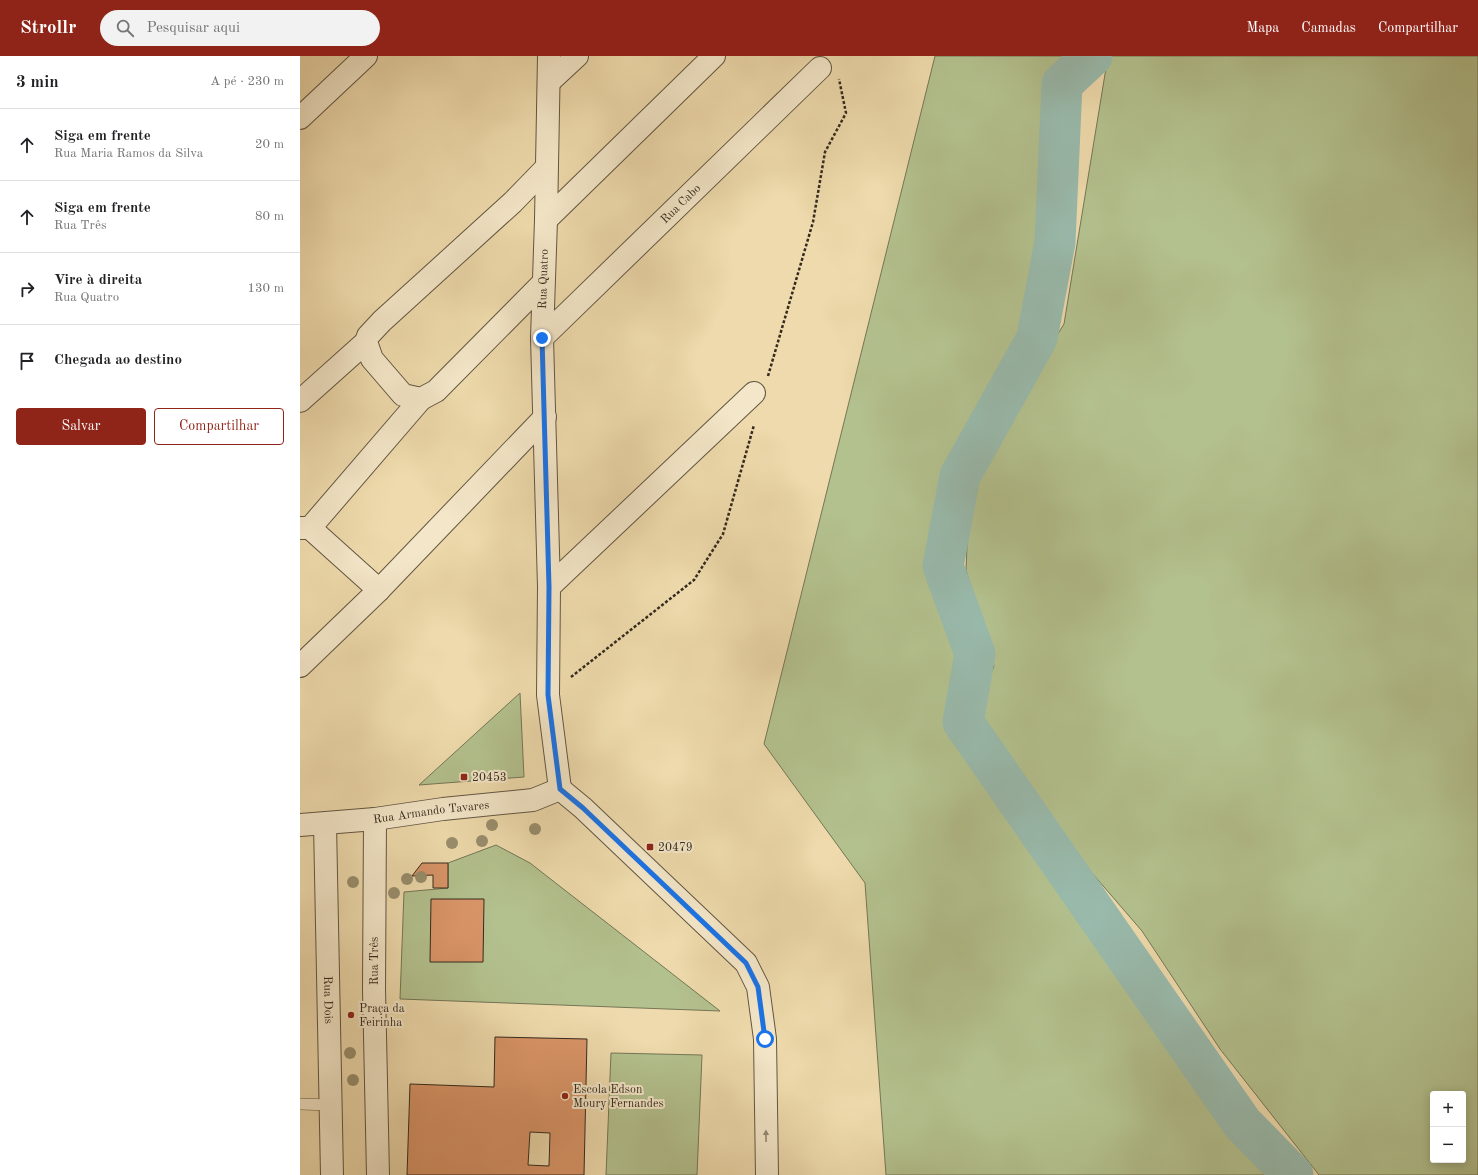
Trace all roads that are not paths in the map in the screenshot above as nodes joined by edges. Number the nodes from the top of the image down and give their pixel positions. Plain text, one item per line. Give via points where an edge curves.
1 (366, 56) edge
2 (549, 56) edge
3 (577, 56) edge
4 (714, 56) edge
5 (820, 68) dead end
6 (549, 82) junction
7 (300, 118) edge
8 (546, 168) junction
9 (546, 220) junction
10 (543, 283) junction
11 (542, 338) junction
12 (366, 342) junction
13 (754, 393) dead end
14 (421, 399) junction
15 (300, 401) edge
16 (545, 417) junction
17 (305, 528) edge
18 (549, 587) junction
19 (379, 590) junction
20 (300, 666) edge
21 (560, 789) junction
22 (375, 819) junction
23 (325, 824) junction
24 (300, 825) edge
25 (300, 1104) edge
26 (331, 1105) junction
27 (332, 1175) edge
28 (378, 1175) edge
29 (767, 1175) edge

1 - 7 street
2 - 6 street, Rua Quatro
3 - 6 street
4 - 9 street
5 - 11 street, Rua Cabo
6 - 8 street, Rua Quatro
8 - 9 street, Rua Quatro
8 - 12 street via 513,202 382,321 368,336
9 - 10 street, Rua Quatro
10 - 11 street, Rua Quatro
10 - 14 street via 436,391
11 - 16 street, Rua Quatro
12 - 14 street via 372,359 403,394
12 - 15 street
13 - 18 street
14 - 17 street
16 - 18 street, Rua Quatro
16 - 19 street
17 - 19 street
18 - 21 street, Rua Quatro via 548,695
19 - 20 street
21 - 22 street, Rua Armando Tavares via 533,800
29 -> 21 street via 765,1039 758,987 746,963
22 - 23 street, Rua Armando Tavares
22 - 28 street, Rua Três via 374,989
23 - 24 street, Rua Armando Tavares
23 - 26 street, Rua Dois
25 - 26 lane
26 - 27 street, Rua Dois

